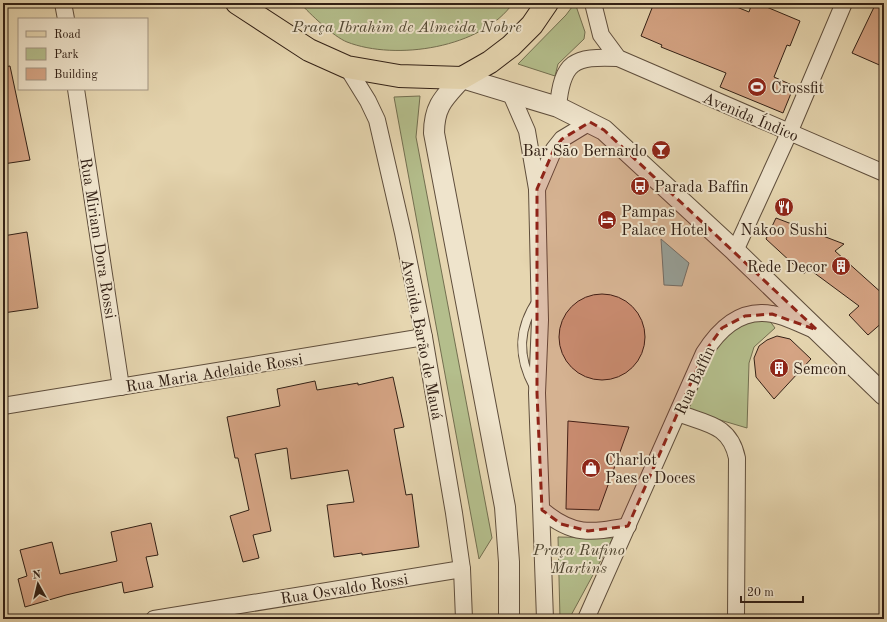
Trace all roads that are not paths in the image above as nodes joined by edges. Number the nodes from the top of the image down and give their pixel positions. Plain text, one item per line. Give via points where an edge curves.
1 (63, 3) edge
2 (547, 3) edge
3 (593, 3) edge
4 (844, 3) edge
5 (246, 6) edge
6 (66, 18) edge
7 (618, 58) junction
8 (347, 68) junction
9 (462, 78) junction
10 (76, 90) edge
11 (510, 92) junction
12 (558, 107) junction
13 (590, 122) junction
14 (789, 133) junction
15 (884, 174) edge
16 (537, 189) junction
17 (735, 251) junction
18 (817, 330) junction
19 (424, 337) junction
20 (121, 387) junction
21 (884, 395) edge
22 (3, 406) edge
23 (678, 413) junction
24 (542, 510) junction
25 (628, 526) junction
26 (462, 569) junction
27 (154, 619) edge
28 (464, 619) edge
29 (509, 619) edge
30 (545, 619) edge
31 (586, 619) edge
32 (736, 619) edge

1 - 6 street
2 - 9 main road via 532,25 511,46
3 - 7 street, Avenida Índico via 601,35
4 - 14 street
5 - 8 main road via 309,50
7 - 12 street, Avenida Índico via 587,59 572,64 561,83
7 - 14 street, Avenida Índico
8 - 9 main road via 399,76
8 - 19 street, Avenida Barão de Mauá via 377,120
9 - 11 street
9 - 29 street via 435,112 434,133 505,507 509,562
10 - 20 street, Rua Miriam Dora Rossi
11 - 12 street
11 - 16 street via 527,131
12 - 13 street
13 - 16 street via 562,139 554,149
13 - 17 street via 604,130
14 - 15 street, Avenida Índico
14 - 17 street
16 - 24 street via 537,393
17 - 18 street
18 - 21 street
18 - 23 street, Rua Baffin via 772,314 745,316 733,321 722,328 704,353
19 - 20 street, Rua Maria Adelaide Rossi
19 - 26 street, Avenida Barão de Mauá
20 - 22 street, Rua Maria Adelaide Rossi
23 - 25 street, Rua Baffin
23 - 32 street via 723,431 731,439 735,449
24 - 25 street via 561,524 575,530
24 - 30 street
25 - 31 street, Rua Baffin
26 - 27 street, Rua Osvaldo Rossi
26 - 28 street, Avenida Barão de Mauá

